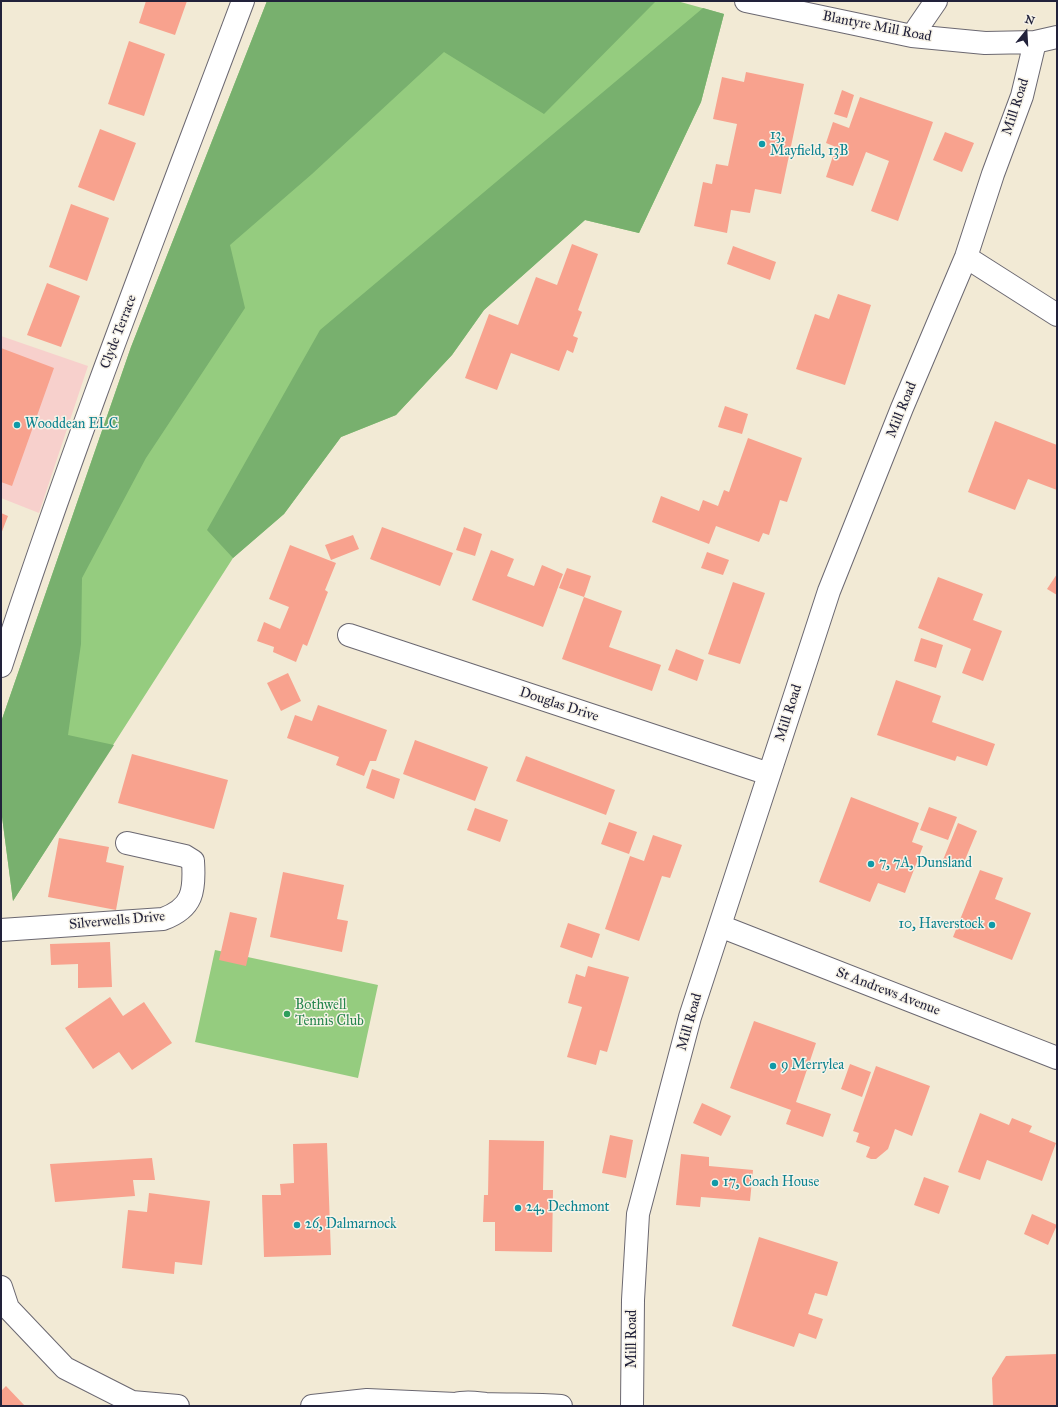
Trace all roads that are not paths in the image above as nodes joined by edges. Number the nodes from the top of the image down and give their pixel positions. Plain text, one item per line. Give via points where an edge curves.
1 (243, 1) edge
2 (936, 1) edge
3 (756, 3) edge
4 (912, 36) junction
5 (1057, 37) edge
6 (1034, 42) junction
7 (966, 257) junction
8 (1057, 316) edge
9 (349, 635) dead end
10 (1, 666) edge
11 (769, 774) junction
12 (127, 843) dead end
13 (720, 926) junction
14 (1, 930) edge
15 (1057, 1058) edge
16 (1, 1287) edge
17 (131, 1404) edge
18 (178, 1406) edge
19 (312, 1406) edge
20 (561, 1406) edge
21 (632, 1406) edge

1 - 10 street, Clyde Terrace via 75,449
2 - 4 street
3 - 4 street, Blantyre Mill Road
4 - 6 street, Blantyre Mill Road via 985,43
5 - 6 street, Blantyre Mill Road
6 - 7 street, Mill Road via 1022,96
7 - 8 street
7 - 11 street, Mill Road via 829,591
9 - 11 street, Douglas Drive
11 - 13 street, Mill Road
12 - 14 street, Silverwells Drive via 185,856 193,861 194,879 188,903 175,915 163,919
13 - 15 street, St Andrews Avenue
13 - 21 street, Mill Road via 690,1017 638,1214 633,1300
16 - 17 street via 8,1308 66,1368
17 - 18 street
19 - 20 street via 367,1400

